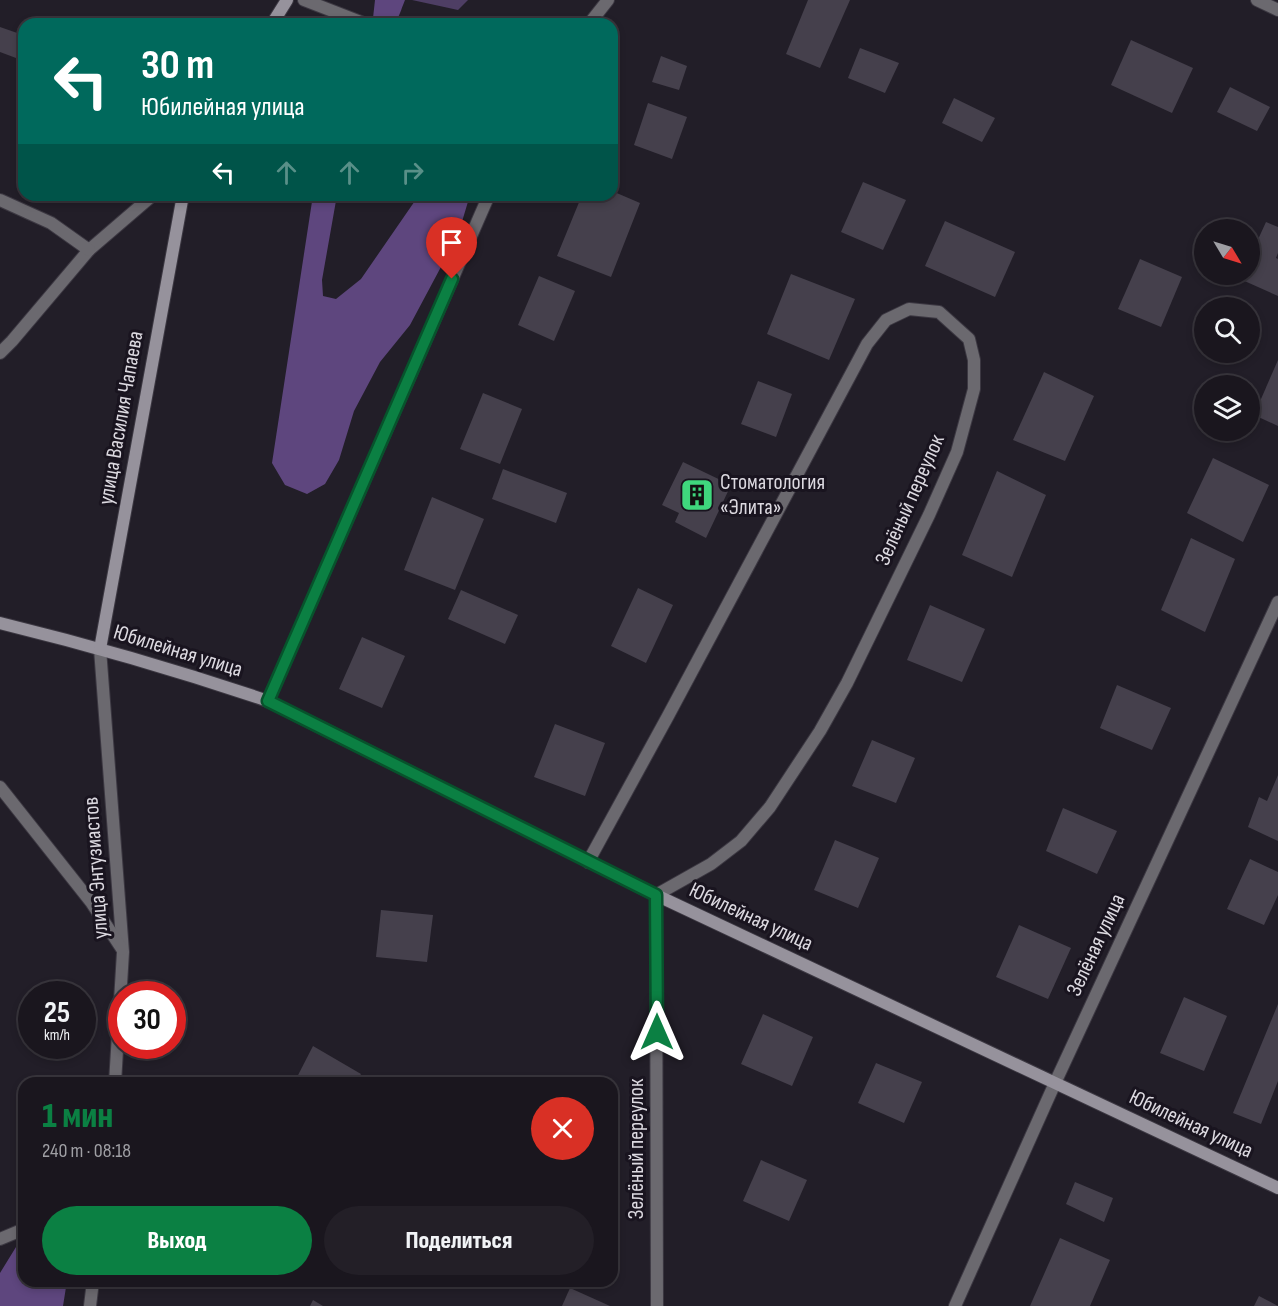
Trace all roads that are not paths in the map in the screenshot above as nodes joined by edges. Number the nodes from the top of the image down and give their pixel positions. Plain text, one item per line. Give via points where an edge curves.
1 (287, 0) edge
2 (304, 0) edge
3 (608, 0) edge
4 (1257, 0) edge
5 (1278, 10) edge
6 (276, 18) edge
7 (350, 18) edge
8 (594, 18) edge
9 (0, 200) edge
10 (146, 201) edge
11 (182, 201) edge
12 (486, 201) edge
13 (89, 250) junction
14 (0, 353) edge
15 (1278, 603) edge
16 (0, 623) edge
17 (100, 649) junction
18 (268, 701) junction
19 (0, 787) edge
20 (588, 862) junction
21 (656, 895) junction
22 (123, 952) junction
23 (115, 1077) edge
24 (1055, 1083) junction
25 (1278, 1188) edge
26 (18, 1232) edge
27 (0, 1239) edge
28 (92, 1287) edge
29 (90, 1306) edge
30 (657, 1306) edge
31 (955, 1306) edge

1 - 6 street
2 - 7 street
3 - 8 street
4 - 5 street
9 - 13 street via 51,223
10 - 13 street
11 - 17 street, улица Василия Чапаева
12 - 18 street
13 - 14 street
15 - 24 street, Зелёная улица
16 - 17 street, Юбилейная улица
17 - 18 street, Юбилейная улица
17 - 22 street, улица Энтузиастов
18 - 20 street, Юбилейная улица
19 - 22 street via 92,902
20 - 21 street, Юбилейная улица
20 - 21 street, Зелёный переулок via 867,344 886,320 909,309 939,312 969,339 974,389 957,452 853,672 770,807 741,841 711,864
21 - 24 street, Юбилейная улица
21 - 30 street, Зелёный переулок
22 - 23 street, улица Энтузиастов
24 - 25 street, Юбилейная улица
24 - 31 street, Зелёная улица
26 - 27 street
28 - 29 street

